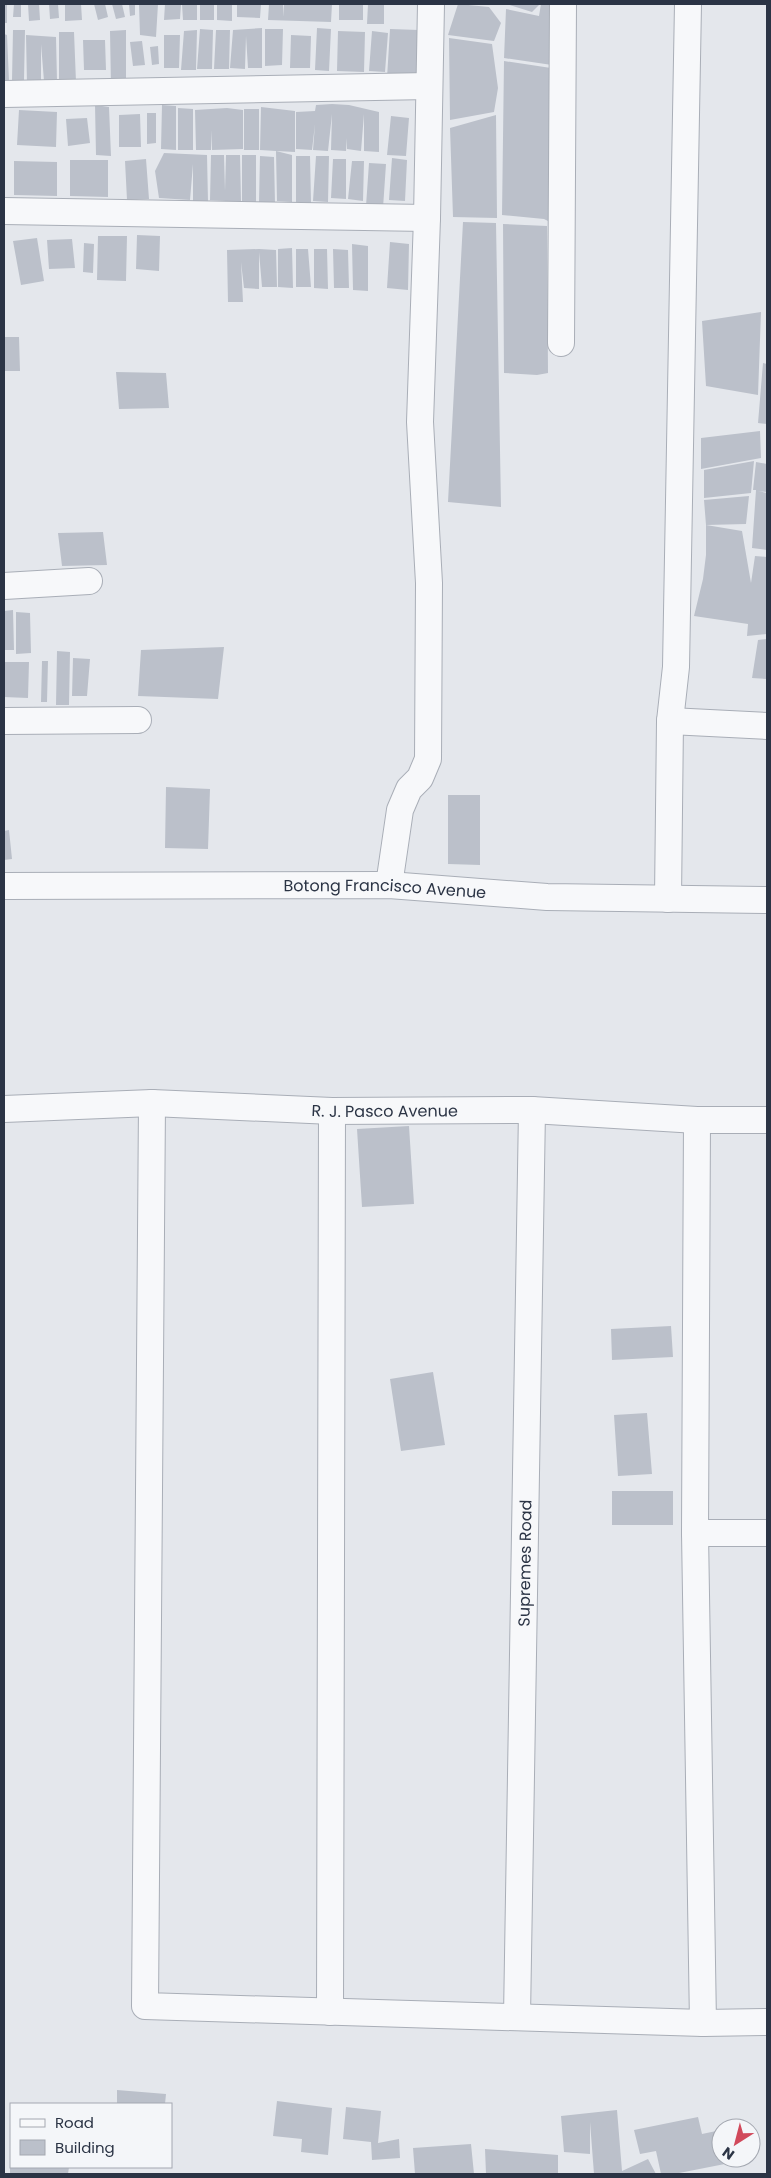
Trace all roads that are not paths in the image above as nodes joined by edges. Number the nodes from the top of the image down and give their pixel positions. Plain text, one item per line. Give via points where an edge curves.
1 (430, 4) edge
2 (563, 4) edge
3 (688, 4) edge
4 (429, 86) junction
5 (4, 94) edge
6 (4, 211) edge
7 (427, 218) junction
8 (560, 343) dead end
9 (89, 581) dead end
10 (4, 586) edge
11 (138, 720) dead end
12 (4, 721) edge
13 (670, 721) junction
14 (767, 726) edge
15 (390, 885) junction
16 (4, 886) edge
17 (668, 899) junction
18 (767, 900) edge
19 (152, 1103) junction
20 (4, 1109) edge
21 (332, 1110) junction
22 (532, 1110) junction
23 (696, 1120) junction
24 (767, 1120) edge
25 (767, 1532) edge
26 (695, 1533) junction
27 (330, 2012) junction
28 (517, 2017) junction
29 (767, 2022) edge
30 (703, 2023) junction

1 - 4 street
2 - 8 street
3 - 13 street via 676,667
4 - 5 street
4 - 7 street
6 - 7 street
7 - 15 street via 420,422 430,583 428,760 400,810
9 - 10 street
11 - 12 street
13 - 14 street
13 - 17 street
15 - 16 street, Botong Francisco Avenue
15 - 17 street, Botong Francisco Avenue via 547,897
17 - 18 street, Botong Francisco Avenue
19 - 20 street, R. J. Pasco Avenue
19 - 21 street, R. J. Pasco Avenue
19 - 27 street via 145,2006
21 - 22 street, R. J. Pasco Avenue
21 - 27 street
22 - 23 street, R. J. Pasco Avenue
22 - 28 street, Supremes Road
23 - 24 street, R. J. Pasco Avenue
23 - 26 street
25 - 26 street
26 - 30 street
27 - 28 street
28 - 30 street
29 - 30 street

